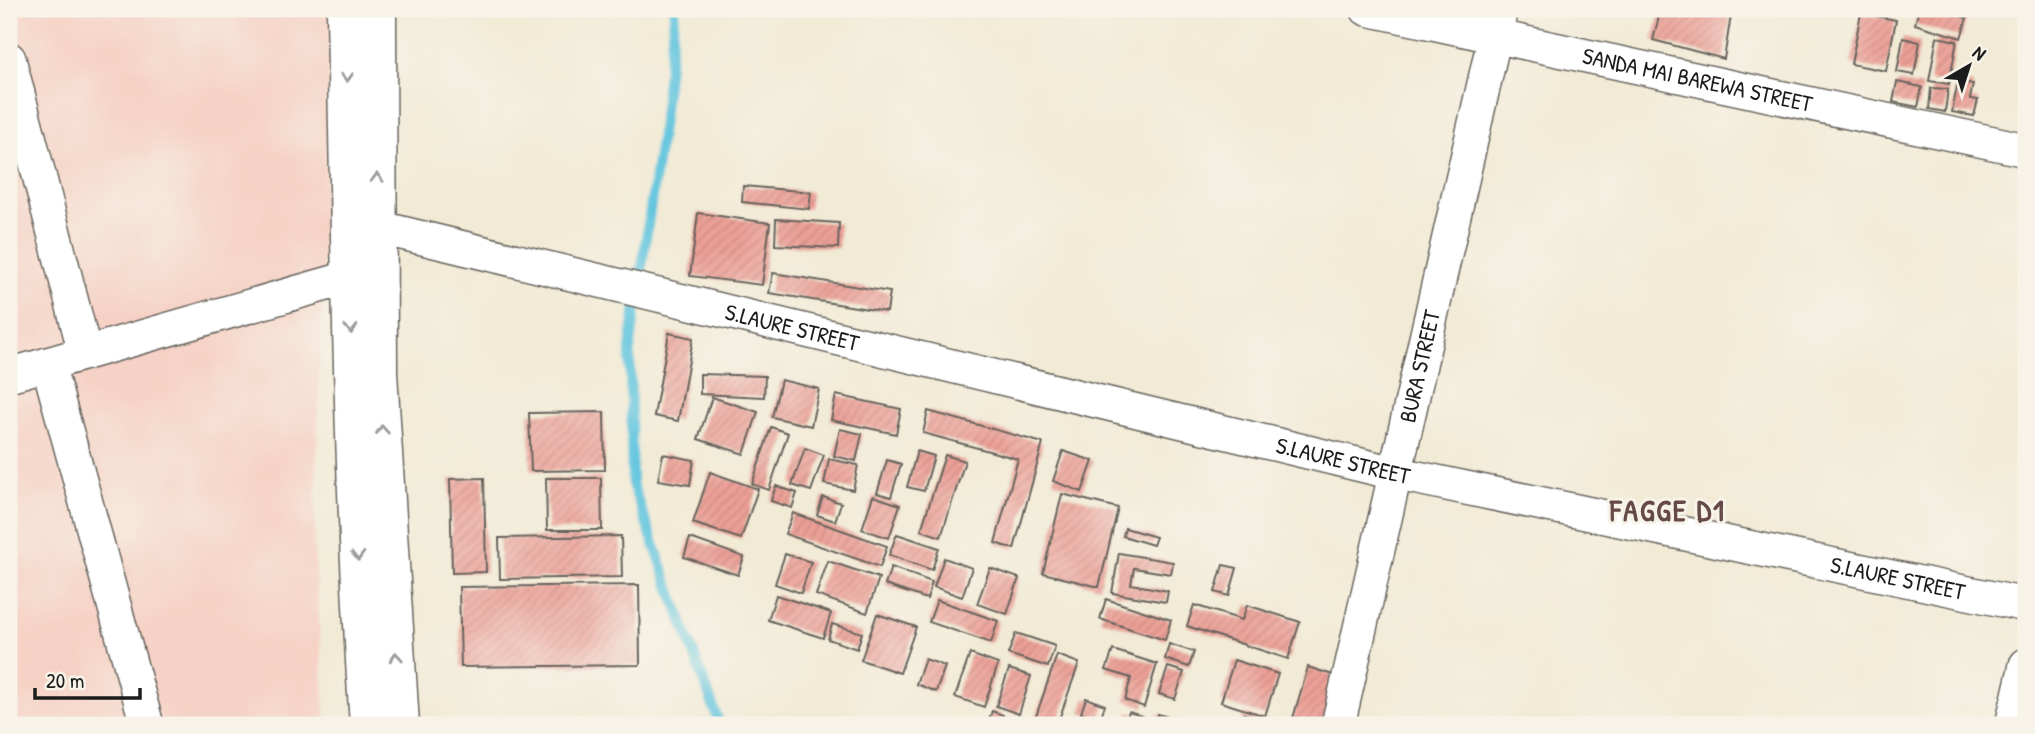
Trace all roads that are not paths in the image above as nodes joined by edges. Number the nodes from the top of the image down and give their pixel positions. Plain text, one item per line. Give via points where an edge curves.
1 (346, 9) edge
2 (377, 9) edge
3 (1367, 9) edge
4 (1497, 22) edge
5 (9, 59) edge
6 (2026, 150) edge
7 (377, 227) junction
8 (351, 277) junction
9 (85, 353) junction
10 (48, 364) junction
11 (9, 375) edge
12 (1394, 473) junction
13 (2026, 605) edge
14 (2026, 665) edge
15 (148, 725) edge
16 (369, 725) edge
17 (400, 725) edge
18 (1338, 725) edge
19 (2012, 725) edge

1 -> 8 main road
7 -> 2 main road
3 - 4 street, SANDA MAI BAREWA STREET
4 - 6 street, SANDA MAI BAREWA STREET
4 - 12 street, BURA STREET
5 - 9 street
7 - 12 street, S.LAURE STREET
17 -> 7 main road via 378,373
8 - 9 street
8 -> 16 main road via 359,570
9 - 10 street
10 - 11 street
10 - 15 street
12 - 13 street, S.LAURE STREET
12 - 18 street, BURA STREET
14 - 19 street

